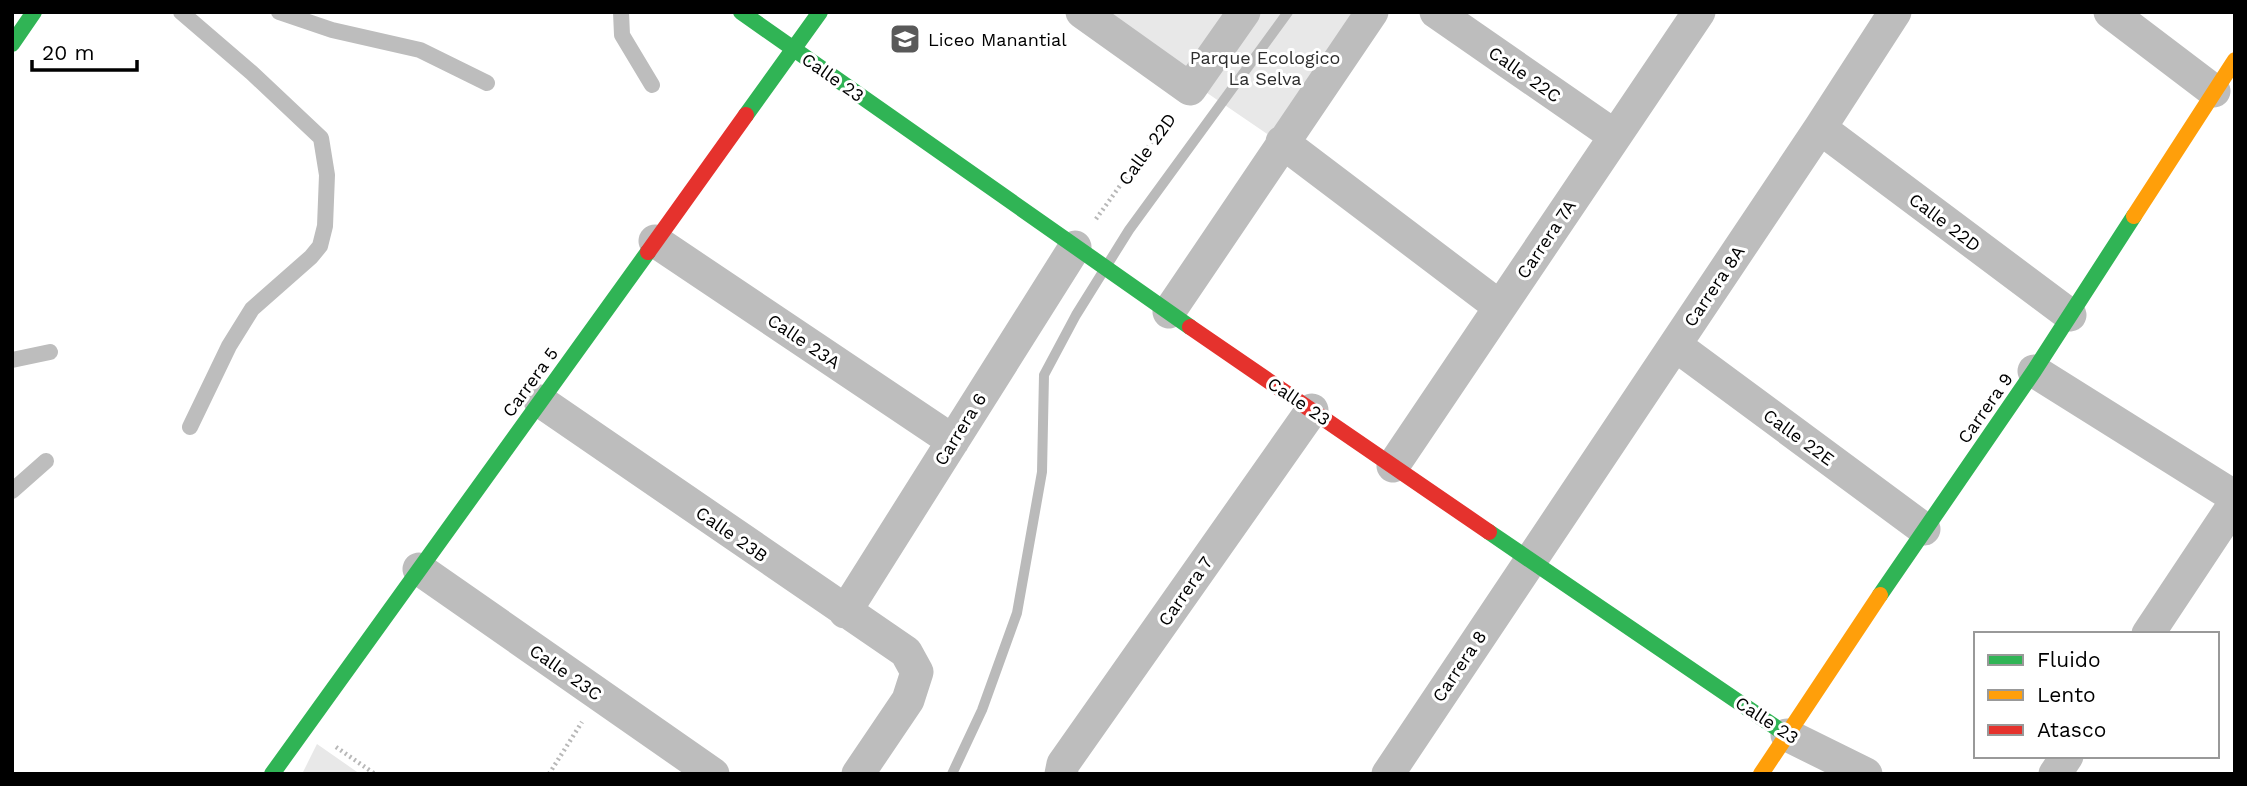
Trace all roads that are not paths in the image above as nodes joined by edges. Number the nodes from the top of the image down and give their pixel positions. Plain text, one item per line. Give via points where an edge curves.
1 (34, 12) edge
2 (181, 12) edge
3 (279, 12) edge
4 (621, 12) edge
5 (741, 12) edge
6 (820, 12) edge
7 (1082, 12) edge
8 (1244, 12) edge
9 (1372, 12) edge
10 (1436, 12) edge
11 (1699, 12) edge
12 (1895, 12) edge
13 (2110, 12) edge
14 (12, 44) edge
15 (794, 49) junction
16 (2235, 60) edge
17 (486, 83) dead end
18 (652, 85) dead end
19 (2214, 91) junction
20 (1820, 128) junction
21 (1615, 136) junction
22 (1282, 142) junction
23 (655, 241) junction
24 (1082, 251) junction
25 (1500, 307) junction
26 (1169, 312) junction
27 (2070, 315) junction
28 (1675, 345) junction
29 (50, 352) dead end
30 (12, 360) edge
31 (2034, 371) junction
32 (540, 401) junction
33 (1312, 410) junction
34 (190, 427) dead end
35 (953, 441) junction
36 (46, 461) dead end
37 (1393, 466) junction
38 (12, 491) edge
39 (2235, 497) edge
40 (2235, 503) edge
41 (1924, 529) junction
42 (1531, 559) junction
43 (419, 569) junction
44 (845, 612) junction
45 (2149, 632) edge
46 (1787, 735) junction
47 (2066, 758) edge
48 (272, 774) edge
49 (713, 774) edge
50 (858, 774) edge
51 (1061, 774) edge
52 (1388, 774) edge
53 (1761, 774) edge
54 (1866, 774) edge
55 (2055, 774) edge

1 - 14 street
2 - 34 lane via 321,138 327,175 320,246 252,309
3 - 17 lane via 419,50
4 - 18 lane via 622,35
5 - 15 street, Calle 23
6 - 15 street, Carrera 5
7 - 8 street via 1190,89
9 - 22 street
10 - 21 street, Calle 22C
11 - 21 street, Carrera 7A
12 - 20 street, Carrera 8A
13 - 19 street
15 - 23 street, Carrera 5
15 - 24 street, Calle 23
16 - 19 street, Carrera 9
19 - 27 street, Carrera 9
20 - 27 street, Calle 22D
20 - 28 street, Carrera 8A
21 - 25 street, Carrera 7A
22 - 25 street
22 - 26 street
23 - 32 street, Carrera 5
23 - 35 street, Calle 23A
24 - 26 street, Calle 23
24 - 35 street, Carrera 6
25 - 37 street, Carrera 7A
26 - 33 street, Calle 23
27 - 31 street, Carrera 9
28 - 41 street, Calle 22E
28 - 42 street, Carrera 8A
29 - 30 lane
31 - 39 street
31 - 41 street, Carrera 9
32 - 43 street, Carrera 5
32 - 44 street, Calle 23B
33 - 37 street, Calle 23
33 - 51 street, Carrera 7 via 1063,764
35 - 44 street, Carrera 6
36 - 38 lane
37 - 42 street, Calle 23
40 - 45 street
41 - 46 street, Carrera 9
42 - 46 street, Calle 23
42 - 52 street, Carrera 8
43 - 48 street, Carrera 5
43 - 49 street, Calle 23C
44 - 50 street, Calle 23B via 906,652 917,672 908,701
46 - 53 street, Carrera 9
46 - 54 street, Calle 23
47 - 55 street

